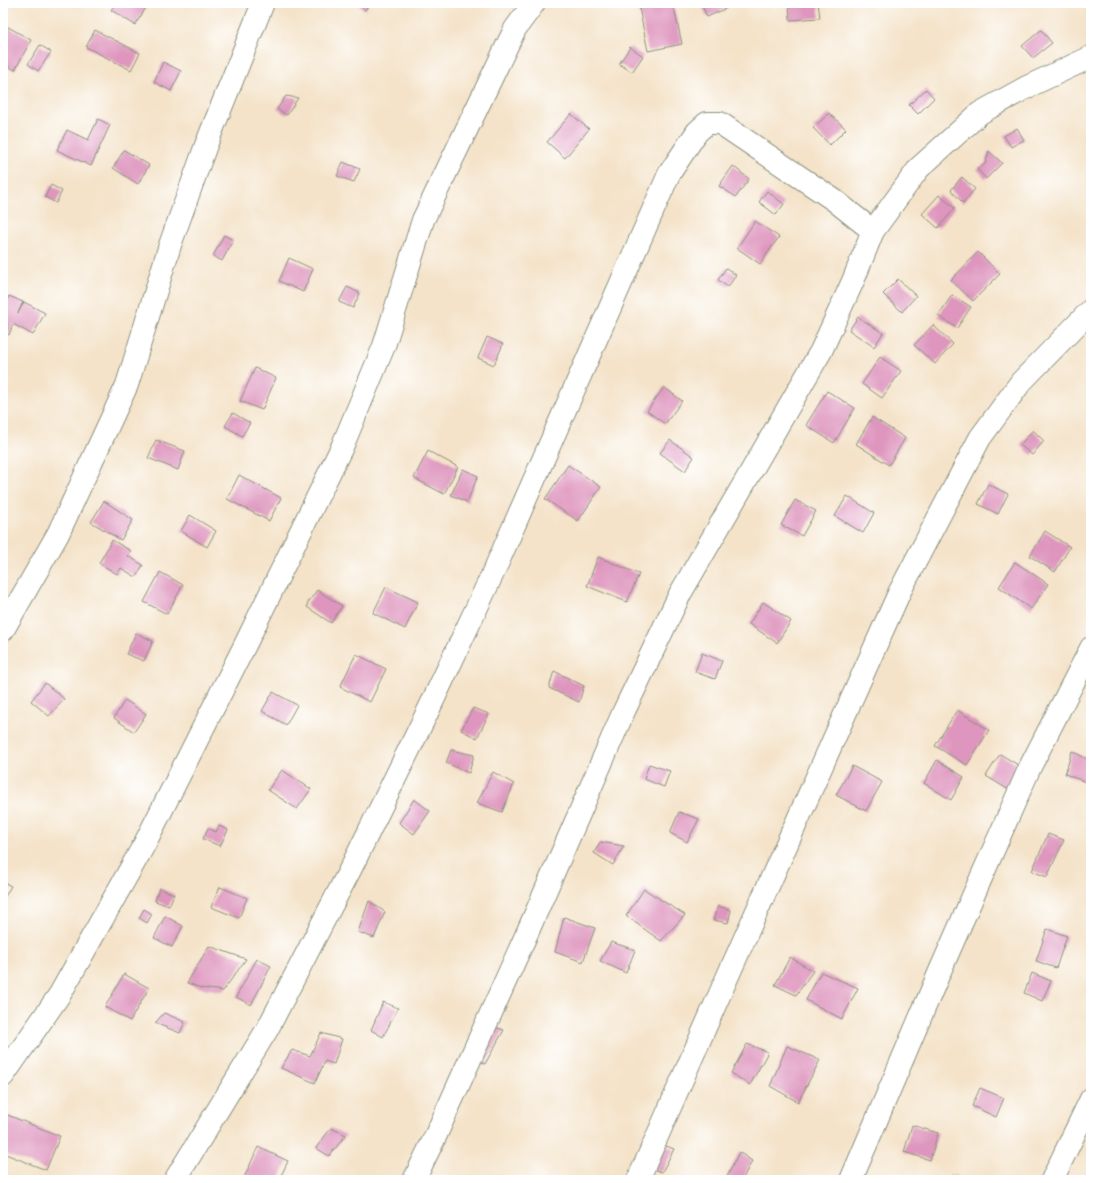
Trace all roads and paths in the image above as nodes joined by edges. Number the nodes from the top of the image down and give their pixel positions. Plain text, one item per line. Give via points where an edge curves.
1 (263, 3) edge
2 (534, 3) edge
3 (1091, 57) edge
4 (873, 231) junction
5 (1091, 310) edge
6 (3, 630) edge
7 (1091, 648) edge
8 (3, 1076) edge
9 (1091, 1098) edge
10 (175, 1180) edge
11 (414, 1180) edge
12 (638, 1180) edge
13 (851, 1180) edge
14 (1052, 1180) edge

1 - 6 street via 170,245 127,385 58,534
2 - 8 street via 515,29 423,220 384,346 342,447 245,645 144,845 60,994
3 - 4 street via 980,112 919,168
4 - 10 street via 834,200 720,123 708,123 697,132 669,174 490,578 351,868 268,1028
4 - 11 street via 821,351 680,594 624,711
5 - 12 street via 1021,382 980,438 900,591
7 - 13 street via 1030,767
9 - 14 street

